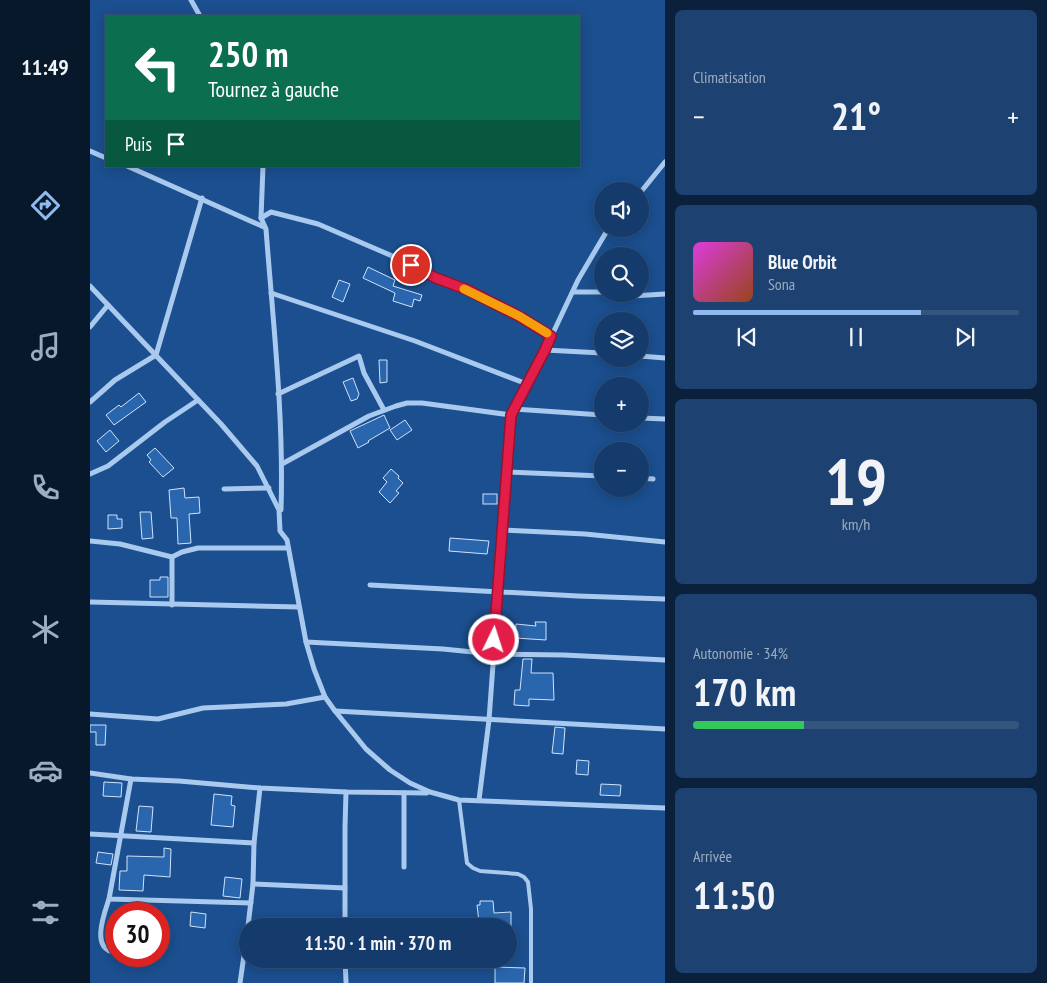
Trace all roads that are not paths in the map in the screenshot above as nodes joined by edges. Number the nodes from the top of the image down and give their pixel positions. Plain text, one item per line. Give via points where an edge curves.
1 (191, 0) edge
2 (199, 15) edge
3 (90, 151) edge
4 (105, 158) edge
5 (664, 162) edge
6 (129, 167) edge
7 (263, 167) edge
8 (649, 182) edge
9 (202, 198) junction
10 (261, 218) junction
11 (266, 229) junction
12 (603, 237) edge
13 (90, 286) edge
14 (271, 292) junction
15 (573, 292) junction
16 (594, 292) edge
17 (664, 294) edge
18 (649, 295) edge
19 (108, 305) junction
20 (90, 327) edge
21 (551, 336) junction
22 (545, 350) junction
23 (594, 353) edge
24 (156, 355) junction
25 (649, 357) edge
26 (664, 358) edge
27 (527, 384) junction
28 (278, 394) junction
29 (198, 400) junction
30 (90, 402) edge
31 (514, 409) junction
32 (384, 410) junction
33 (594, 414) edge
34 (511, 415) junction
35 (649, 418) edge
36 (664, 419) edge
37 (282, 464) junction
38 (506, 472) junction
39 (90, 474) edge
40 (594, 476) edge
41 (649, 479) edge
42 (653, 479) dead end
43 (269, 488) junction
44 (224, 489) dead end
45 (503, 530) junction
46 (280, 531) junction
47 (90, 541) edge
48 (664, 542) edge
49 (288, 548) junction
50 (172, 557) junction
51 (370, 585) dead end
52 (498, 592) junction
53 (664, 599) edge
54 (90, 602) edge
55 (172, 605) junction
56 (299, 607) junction
57 (306, 642) junction
58 (493, 654) junction
59 (664, 660) edge
60 (325, 698) junction
61 (335, 711) junction
62 (90, 714) edge
63 (489, 720) junction
64 (664, 729) edge
65 (90, 772) edge
66 (131, 779) junction
67 (260, 788) junction
68 (346, 792) junction
69 (430, 792) junction
70 (404, 793) junction
71 (459, 800) junction
72 (479, 800) junction
73 (664, 808) edge
74 (90, 834) edge
75 (121, 837) junction
76 (254, 843) junction
77 (404, 867) dead end
78 (253, 884) junction
79 (345, 888) junction
80 (109, 899) junction
81 (108, 902) edge
82 (251, 903) junction
83 (105, 912) edge
84 (249, 918) edge
85 (345, 918) edge
86 (105, 949) edge
87 (242, 968) edge
88 (345, 968) edge
89 (346, 982) edge
90 (240, 983) edge
91 (531, 983) edge

1 - 2 street
3 - 4 street
5 - 8 street
6 - 9 street
7 - 10 street
9 - 11 street
9 - 24 street
10 - 11 street
10 - 21 street via 271,212 318,224 468,290
11 - 14 street
12 - 15 street
13 - 19 street
14 - 27 street via 415,341
14 - 28 street
15 - 16 street
15 - 21 street
17 - 18 street
19 - 20 street
19 - 24 street
21 - 22 street
22 - 23 street
22 - 27 street
24 - 29 street
24 - 30 street via 115,380
25 - 26 street
27 - 31 street
28 - 32 street via 359,356 364,373
28 - 37 street
29 - 39 street via 108,466
29 - 43 street via 257,466
31 - 33 street
31 - 34 street
32 - 34 street via 407,403 422,403
32 - 37 street
34 - 38 street
35 - 36 street
37 - 46 street
38 - 40 street
38 - 45 street
41 - 42 street
43 - 44 street
43 - 46 street via 279,510
45 - 48 street
45 - 52 street
46 - 49 street via 287,540
47 - 50 street via 120,544
49 - 50 street via 198,548
49 - 56 street
50 - 55 street
51 - 52 street
52 - 53 street
52 - 58 street
54 - 55 street
55 - 56 street
56 - 57 street
57 - 58 street
57 - 60 street
58 - 59 street
58 - 63 street
60 - 61 street
60 - 62 street via 286,704 204,708 158,719
61 - 63 street
61 - 69 street via 378,760 410,783
63 - 64 street
63 - 72 street
65 - 66 street
66 - 67 street
66 - 75 street
67 - 68 street
67 - 76 street
68 - 70 street
68 - 79 street
69 - 70 street
69 - 71 street
70 - 77 street
71 - 72 street
71 - 91 lane via 467,863 480,871 518,874 528,882
72 - 73 street
74 - 75 street
75 - 76 street
75 - 80 street
76 - 78 street
78 - 79 street
78 - 82 street
79 - 85 street
80 - 81 street
80 - 82 street
82 - 84 street
83 - 86 street via 101,941
87 - 90 street
88 - 89 street

